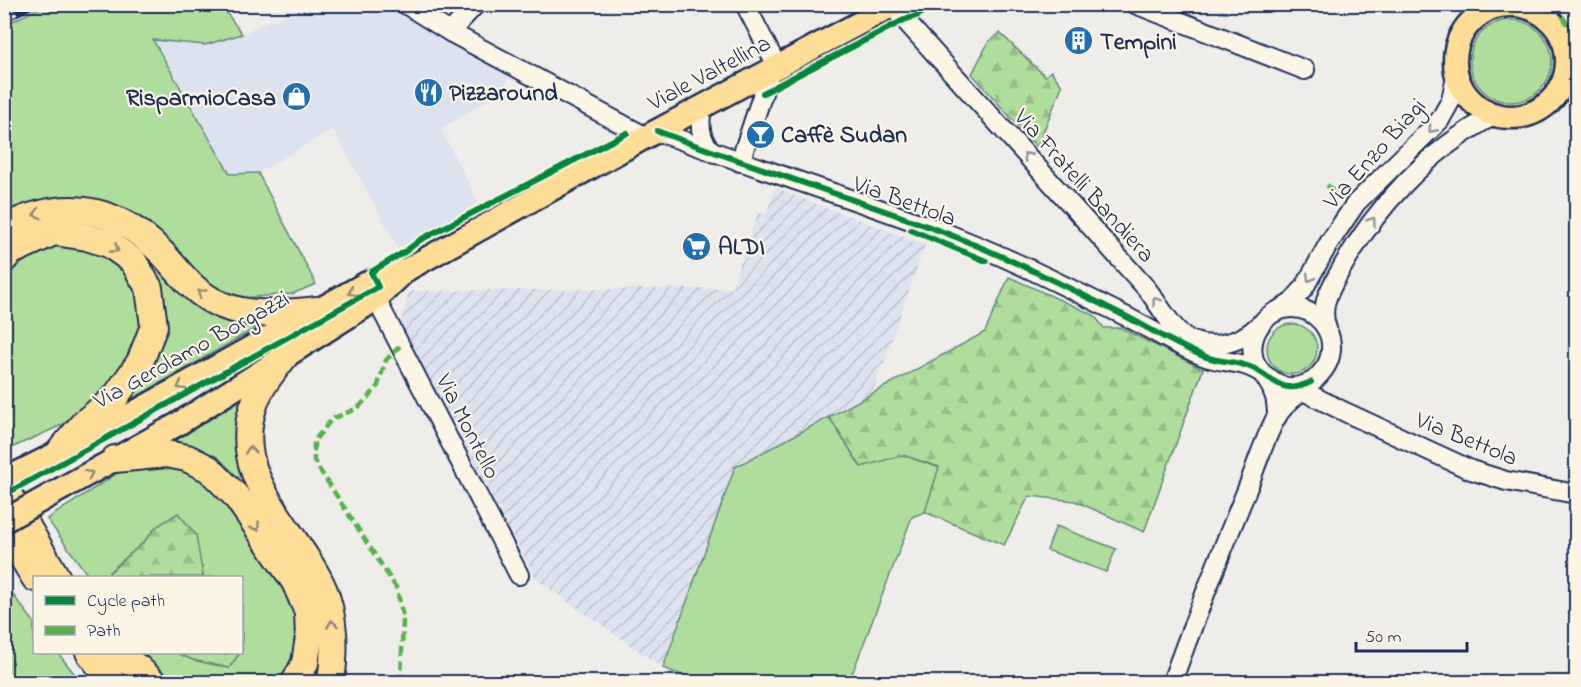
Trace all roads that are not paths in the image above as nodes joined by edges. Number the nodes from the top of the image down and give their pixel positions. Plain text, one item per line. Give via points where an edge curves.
1 (405, 4) edge
2 (476, 4) edge
3 (745, 4) edge
4 (1135, 4) edge
5 (1516, 4) edge
6 (893, 5) edge
7 (1465, 15) edge
8 (1556, 26) junction
9 (450, 32) junction
10 (1576, 35) edge
11 (774, 68) junction
12 (1305, 70) dead end
13 (1456, 77) junction
14 (1569, 81) edge
15 (702, 107) junction
16 (1493, 116) junction
17 (651, 134) junction
18 (715, 153) junction
19 (740, 162) junction
20 (4, 228) edge
21 (4, 259) edge
22 (406, 270) junction
23 (376, 299) junction
24 (318, 310) junction
25 (1276, 312) junction
26 (1260, 324) junction
27 (1327, 329) junction
28 (285, 356) junction
29 (1325, 369) junction
30 (1264, 376) junction
31 (1303, 386) junction
32 (1345, 412) junction
33 (1277, 417) junction
34 (53, 454) junction
35 (115, 459) junction
36 (4, 480) edge
37 (4, 487) edge
38 (1576, 494) edge
39 (4, 521) edge
40 (4, 527) edge
41 (519, 575) dead end
42 (34, 576) edge
43 (56, 576) edge
44 (82, 654) edge
45 (91, 654) edge
46 (114, 654) edge
47 (115, 654) edge
48 (97, 682) edge
49 (112, 682) edge
50 (136, 682) edge
51 (153, 682) edge
52 (295, 682) edge
53 (331, 682) edge
54 (1172, 682) edge

1 - 9 street, Via Bettola
2 - 9 street
3 - 11 street
4 - 12 street
5 - 7 main road
5 - 8 main road via 1535,10
6 - 11 main road, Viale Valtellina
26 -> 6 street, Via Fratelli Bandiera via 1240,339 1215,345 1182,334 1147,289
7 - 13 main road via 1454,58
8 - 10 main road
8 - 14 main road via 1567,52
9 - 17 street, Via Bettola
11 - 15 main road, Viale Valtellina
11 - 19 street
13 - 16 main road via 1464,93
13 -> 25 street, Via Enzo Biagi via 1451,100 1440,120 1356,203 1304,288
14 - 16 main road via 1540,110 1525,116
15 - 17 main road, Viale Valtellina
15 - 18 street via 703,138
27 -> 16 street, Via Enzo Biagi via 1323,314 1329,293 1378,213 1404,184 1459,136
17 - 18 street, Via Bettola
17 - 22 main road, Via Gerolamo Borgazzi
18 - 19 street, Via Bettola
19 - 30 street, Via Bettola via 928,226 1008,259 1193,352 1246,366
24 -> 20 highway via 264,313 218,304 190,285 143,237 90,210 41,212
21 -> 34 highway via 10,252 54,232 87,237 109,244 133,261 149,288 154,326 140,362 114,399
22 - 23 main road, Via Gerolamo Borgazzi
22 -> 24 main road, Via Gerolamo Borgazzi via 375,279
23 - 28 main road, Via Gerolamo Borgazzi
23 - 41 street, Via Montello
24 -> 34 main road, Via Gerolamo Borgazzi
25 - 26 street
25 - 27 street via 1304,310 1316,316
26 - 30 street via 1252,349
27 - 29 street via 1331,350
28 - 35 main road, Via Gerolamo Borgazzi
53 -> 28 highway via 333,629 326,597 314,569 268,502 250,458 248,426 255,400
29 - 31 street
29 - 32 street, Via Bettola via 1324,386
30 - 31 street via 1280,385
30 - 33 street via 1275,396
31 - 32 street, Via Bettola
31 - 33 street
32 - 38 street, Via Bettola via 1471,470 1506,482
33 - 54 street
34 - 36 main road, Via Gerolamo Borgazzi
39 -> 35 main road, Via Gerolamo Borgazzi, bridge
35 -> 52 highway via 166,454 187,458 209,469 236,496 295,582 308,612 305,663
37 - 43 highway
40 - 42 highway
44 - 48 highway
45 - 49 highway
46 - 50 highway
47 - 51 highway

